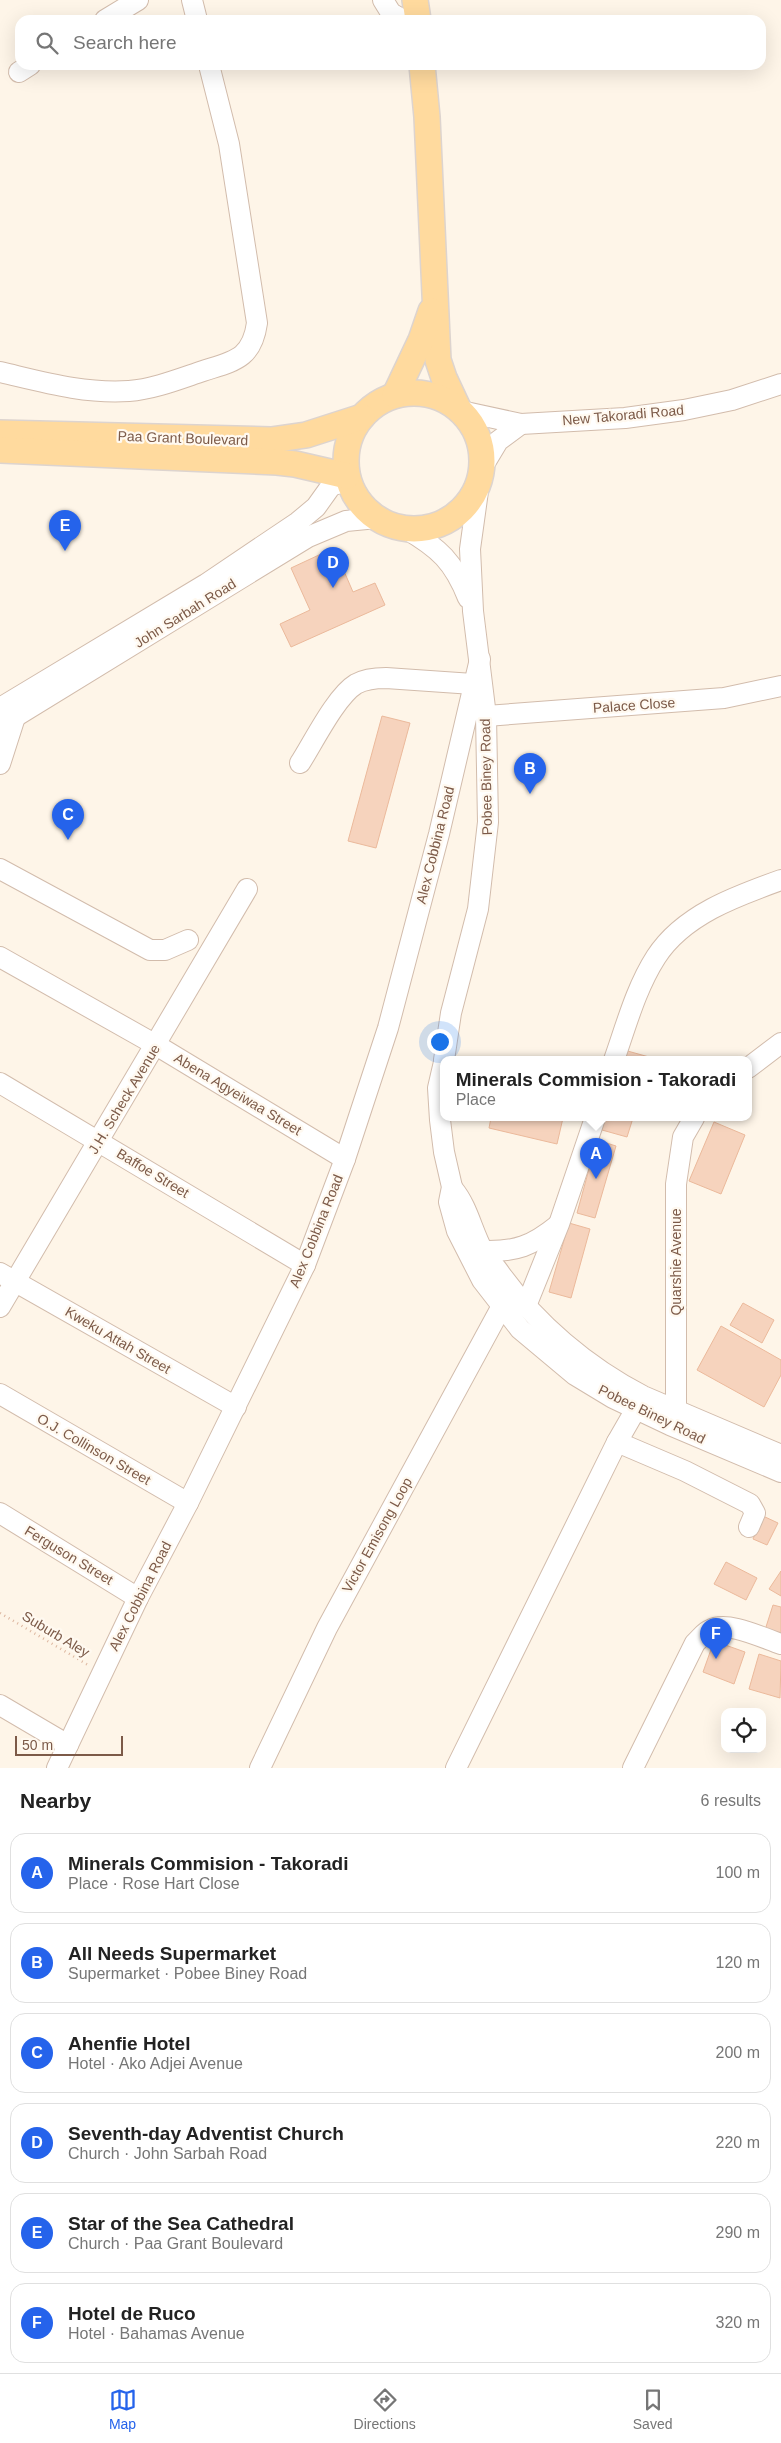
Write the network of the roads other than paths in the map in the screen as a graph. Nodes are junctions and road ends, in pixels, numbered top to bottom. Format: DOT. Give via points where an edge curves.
graph roads {
  1 [pos="138,0"];
  2 [pos="192,0"];
  3 [pos="383,0"];
  4 [pos="415,0"];
  5 [pos="113,15"];
  6 [pos="196,15"];
  7 [pos="394,15"];
  8 [pos="417,15"];
  9 [pos="210,70"];
  10 [pos="422,70"];
  11 [pos="435,296"];
  12 [pos="0,372"];
  13 [pos="781,384"];
  14 [pos="395,395"];
  15 [pos="460,409"];
  16 [pos="362,416"];
  17 [pos="522,424"];
  18 [pos="0,433"];
  19 [pos="0,450"];
  20 [pos="481,475"];
  21 [pos="348,478"];
  22 [pos="377,518"];
  23 [pos="406,529"];
  24 [pos="473,611"];
  25 [pos="480,659"];
  26 [pos="472,684"];
  27 [pos="781,686"];
  28 [pos="486,716"];
  29 [pos="5,717"];
  30 [pos="300,763"];
  31 [pos="0,764"];
  32 [pos="0,869"];
  33 [pos="781,880"];
  34 [pos="247,889"];
  35 [pos="188,940"];
  36 [pos="0,957"];
  37 [pos="781,1043"];
  38 [pos="156,1045"];
  39 [pos="445,1056"];
  40 [pos="615,1056"];
  41 [pos="752,1065"];
  42 [pos="440,1079"];
  43 [pos="0,1083"];
  44 [pos="440,1109"];
  45 [pos="441,1121"];
  46 [pos="594,1121"];
  47 [pos="692,1121"];
  48 [pos="99,1140"];
  49 [pos="345,1159"];
  50 [pos="452,1186"];
  51 [pos="559,1224"];
  52 [pos="483,1251"];
  53 [pos="305,1265"];
  54 [pos="8,1277"];
  55 [pos="502,1306"];
  56 [pos="526,1306"];
  57 [pos="0,1307"];
  58 [pos="0,1394"];
  59 [pos="236,1407"];
  60 [pos="636,1409"];
  61 [pos="676,1410"];
  62 [pos="617,1442"];
  63 [pos="781,1455"];
  64 [pos="781,1472"];
  65 [pos="188,1503"];
  66 [pos="0,1513"];
  67 [pos="749,1528"];
  68 [pos="138,1598"];
  69 [pos="781,1644"];
  70 [pos="0,1705"];
  71 [pos="68,1745"];
  72 [pos="57,1768"];
  73 [pos="260,1768"];
  74 [pos="456,1768"];
  75 [pos="633,1768"];
  1 -- 5 [label="street"];
  2 -- 6 [label="street"];
  3 -- 7 [label="street"];
  4 -- 8 [label="main road"];
  9 -- 12 [label="street" via="229,144 256,316 255,339 247,352 235,360 166,384 130,390 70,389"];
  10 -- 11 [label="main road"];
  11 -- 14 [label="main road" via="428,324"];
  11 -- 15 [label="main road" via="438,360"];
  13 -- 17 [label="street, New Takoradi Road" via="732,400 684,410 625,418"];
  14 -- 15 [label="main road" via="428,394"];
  14 -- 16 [label="main road" via="371,407"];
  15 -- 17 [label="street, New Takoradi Road"];
  15 -- 20 [label="main road" via="479,436 483,451"];
  16 -- 18 [label="main road, Paa Grant Boulevard" via="306,436 271,440"];
  16 -- 21 [label="main road" via="347,445"];
  17 -- 20 [label="street" via="498,441"];
  19 -- 21 [label="main road, Paa Grant Boulevard" via="286,463"];
  20 -- 23 [label="main road" via="473,498 451,519 429,527"];
  20 -- 24 [label="street" via="470,549"];
  21 -- 22 [label="main road" via="354,495"];
  21 -- 29 [label="street, John Sarbah Road" via="331,486 316,507 298,522 206,584 20,697"];
  22 -- 23 [label="main road"];
  22 -- 29 [label="street, John Sarbah Road" via="346,521 308,537"];
  23 -- 24 [label="street" via="429,542 454,566"];
  24 -- 25 [label="street, Pobee Biney Road"];
  25 -- 26 [label="street, Alex Cobbina Road"];
  25 -- 28 [label="street, Pobee Biney Road"];
  26 -- 30 [label="street" via="386,678 357,683 343,695"];
  26 -- 49 [label="street, Alex Cobbina Road" via="439,834 388,1028"];
  27 -- 28 [label="street, Palace Close" via="724,698"];
  28 -- 39 [label="street, Pobee Biney Road" via="488,822 485,861 478,909 451,1014"];
  29 -- 31 [label="street"];
  32 -- 35 [label="street" via="150,950 165,950"];
  33 -- 40 [label="street" via="701,915 675,935 656,957 634,1001"];
  34 -- 38 [label="street, J.H. Scheck Avenue"];
  36 -- 38 [label="street, Abena Agyeiwaa Street"];
  37 -- 41 [label="street"];
  38 -- 48 [label="street, J.H. Scheck Avenue"];
  38 -- 49 [label="street, Abena Agyeiwaa Street"];
  42 -- 44 [label="street, Pobee Biney Road"];
  43 -- 48 [label="street, Baffoe Street"];
  45 -- 50 [label="street, Pobee Biney Road"];
  46 -- 51 [label="street"];
  47 -- 61 [label="street, Quarshie Avenue" via="684,1137 676,1184"];
  48 -- 53 [label="street, Baffoe Street"];
  48 -- 54 [label="street, J.H. Scheck Avenue"];
  49 -- 53 [label="street, Alex Cobbina Road"];
  50 -- 52 [label="street, Pobee Biney Road" via="461,1198"];
  50 -- 55 [label="street, Pobee Biney Road" via="449,1202 457,1231 482,1280"];
  51 -- 52 [label="street" via="526,1246 506,1252"];
  51 -- 56 [label="street"];
  52 -- 56 [label="street, Pobee Biney Road" via="515,1296"];
  53 -- 59 [label="street, Alex Cobbina Road"];
  54 -- 57 [label="street, J.H. Scheck Avenue"];
  54 -- 59 [label="street, Kweku Attah Street"];
  55 -- 60 [label="street, Pobee Biney Road" via="520,1329 575,1375"];
  55 -- 73 [label="street, Victor Emisong Loop" via="327,1628"];
  56 -- 61 [label="street, Pobee Biney Road" via="548,1329 622,1385"];
  58 -- 65 [label="street, O.J. Collinson Street"];
  59 -- 65 [label="street, Alex Cobbina Road"];
  60 -- 62 [label="street"];
  60 -- 64 [label="street, Pobee Biney Road"];
  61 -- 63 [label="street, Pobee Biney Road"];
  62 -- 67 [label="street" via="750,1504 755,1513"];
  62 -- 74 [label="street"];
  65 -- 68 [label="street, Alex Cobbina Road"];
  66 -- 68 [label="street, Ferguson Street"];
  68 -- 71 [label="street, Alex Cobbina Road"];
  69 -- 75 [label="street" via="721,1626 709,1630 695,1643"];
  70 -- 71 [label="street"];
  71 -- 72 [label="street, Alex Cobbina Road"];
}
